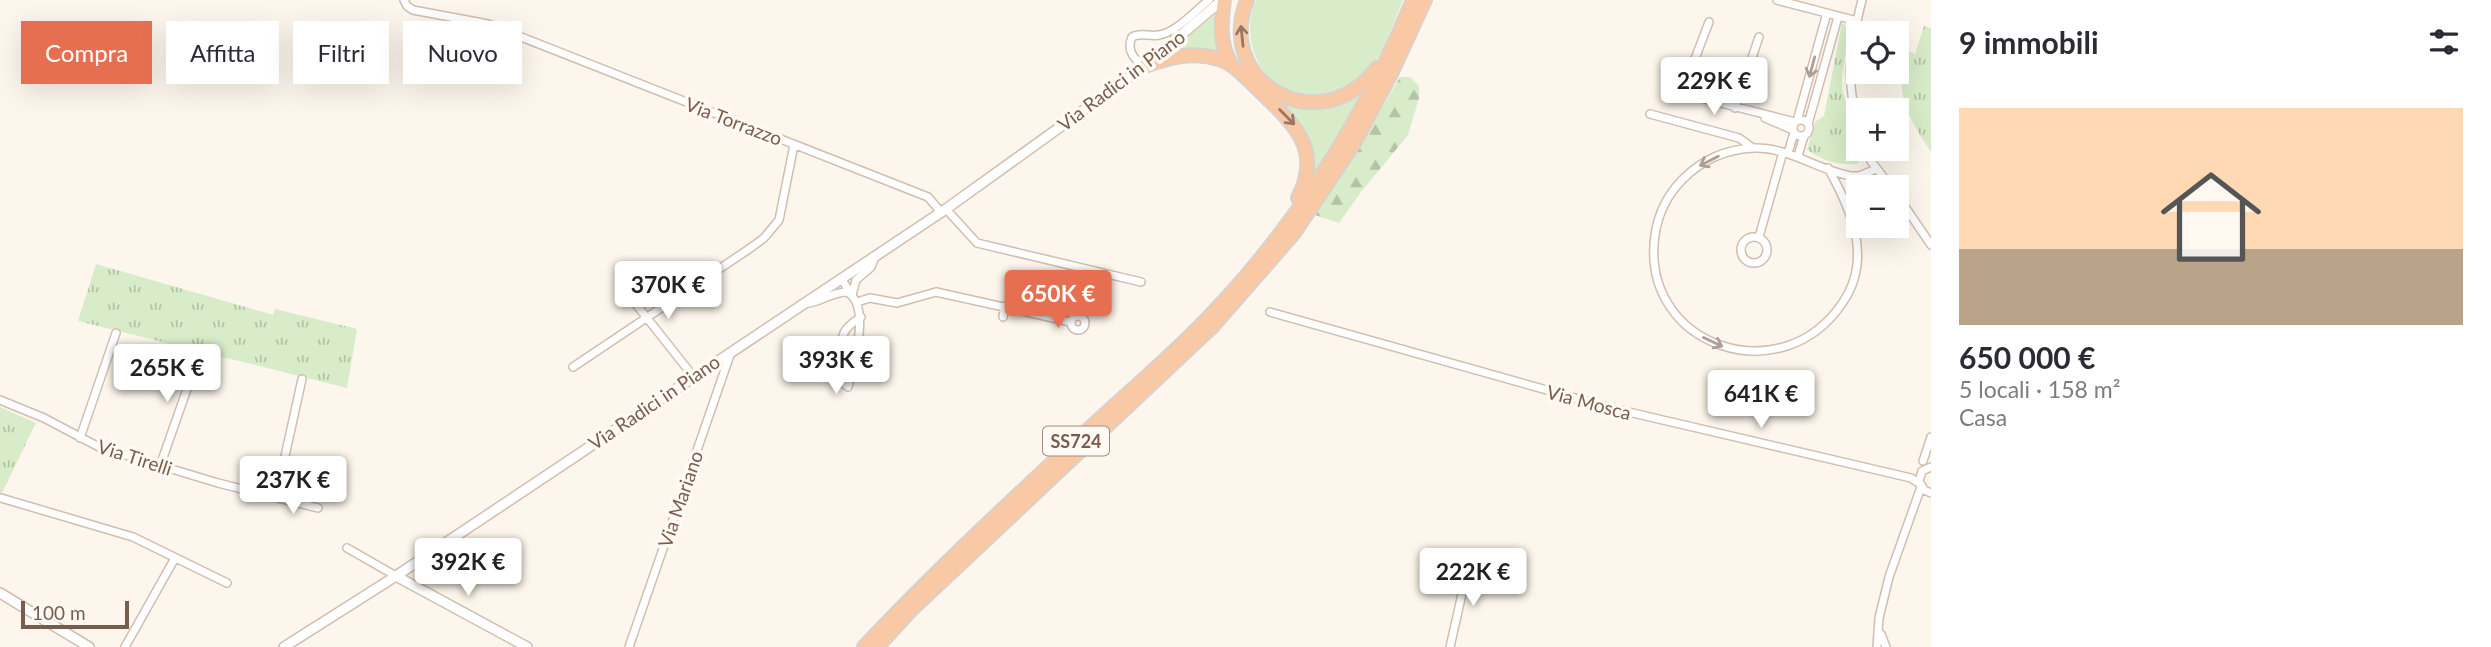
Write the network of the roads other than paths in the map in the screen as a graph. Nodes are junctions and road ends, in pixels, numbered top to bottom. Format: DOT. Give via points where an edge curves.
graph roads {
  1 [pos="404,0"];
  2 [pos="1209,0"];
  3 [pos="1223,0"];
  4 [pos="1247,0"];
  5 [pos="1413,0"];
  6 [pos="1425,0"];
  7 [pos="1777,0"];
  8 [pos="1862,0"];
  9 [pos="1827,13"];
  10 [pos="1838,17"];
  11 [pos="1857,21"];
  12 [pos="1709,22"];
  13 [pos="1759,37"];
  14 [pos="1395,42"];
  15 [pos="1231,64"];
  16 [pos="1145,66"];
  17 [pos="1735,108"];
  18 [pos="1650,114"];
  19 [pos="1808,124"];
  20 [pos="1795,126"];
  21 [pos="1804,136"];
  22 [pos="794,145"];
  23 [pos="1754,148"];
  24 [pos="1785,153"];
  25 [pos="1798,156"];
  26 [pos="1872,161"];
  27 [pos="1828,168"];
  28 [pos="1876,169"];
  29 [pos="1881,175"];
  30 [pos="944,211"];
  31 [pos="1909,213"];
  32 [pos="1288,231"];
  33 [pos="1759,237"];
  34 [pos="1931,245"];
  35 [pos="875,257"];
  36 [pos="842,280"];
  37 [pos="1141,282"];
  38 [pos="620,284"];
  39 [pos="855,299"];
  40 [pos="802,304"];
  41 [pos="1005,306"];
  42 [pos="1270,312"];
  43 [pos="647,317"];
  44 [pos="861,317"];
  45 [pos="1003,317"];
  46 [pos="1071,321"];
  47 [pos="116,333"];
  48 [pos="731,351"];
  49 [pos="200,352"];
  50 [pos="573,367"];
  51 [pos="694,376"];
  52 [pos="302,379"];
  53 [pos="0,400"];
  54 [pos="1931,437"];
  55 [pos="80,438"];
  56 [pos="1923,461"];
  57 [pos="160,466"];
  58 [pos="1931,467"];
  59 [pos="1920,474"];
  60 [pos="1911,478"];
  61 [pos="1925,489"];
  62 [pos="275,497"];
  63 [pos="1,498"];
  64 [pos="318,508"];
  65 [pos="347,548"];
  66 [pos="175,558"];
  67 [pos="1469,563"];
  68 [pos="396,576"];
  69 [pos="227,583"];
  70 [pos="0,593"];
  71 [pos="1878,624"];
  72 [pos="89,647"];
  73 [pos="125,647"];
  74 [pos="284,647"];
  75 [pos="527,647"];
  76 [pos="629,647"];
  77 [pos="864,647"];
  78 [pos="877,647"];
  79 [pos="1450,647"];
  80 [pos="1877,647"];
  81 [pos="1886,647"];
  1 -- 22 [label="street, Via Torrazzo" via="413,10 495,27"];
  2 -- 16 [label="street" via="1167,33 1132,37 1131,53"];
  3 -- 15 [label="highway" via="1220,32"];
  3 -- 16 [label="street, Via Radici in Piano"];
  14 -- 4 [label="highway, one-way" via="1368,78 1336,100 1317,103 1283,97 1262,81 1244,51 1240,27"];
  5 -- 14 [label="highway, SS724"];
  6 -- 32 [label="highway, SS724" via="1354,143"];
  7 -- 9 [label="street"];
  8 -- 11 [label="street"];
  9 -- 10 [label="street"];
  9 -- 20 [label="street, one-way"];
  10 -- 11 [label="street"];
  10 -- 19 [label="street"];
  12 -- 17 [label="street" via="1678,92"];
  13 -- 17 [label="street"];
  14 -- 32 [label="highway, SS724" via="1346,137"];
  15 -- 16 [label="highway" via="1195,54"];
  15 -- 32 [label="highway, one-way" via="1294,123 1303,139 1306,181 1288,215"];
  16 -- 30 [label="street, Via Radici in Piano"];
  17 -- 20 [label="street"];
  18 -- 23 [label="street" via="1739,138"];
  19 -- 20 [label="street" via="1802,120"];
  19 -- 21 [label="street"];
  20 -- 21 [label="street" via="1797,136"];
  20 -- 24 [label="street"];
  21 -- 25 [label="street"];
  22 -- 30 [label="street, Via Torrazzo" via="928,197"];
  22 -- 43 [label="street" via="782,214 774,228"];
  23 -- 24 [label="street"];
  23 -- 27 [label="street, one-way" via="1721,155 1692,170 1664,204 1656,225 1655,269 1672,310 1705,339 1725,348 1765,352 1804,341 1828,322 1846,299 1858,258 1857,236 1846,199"];
  24 -- 25 [label="street"];
  24 -- 33 [label="street"];
  25 -- 27 [label="street"];
  26 -- 28 [label="street"];
  27 -- 28 [label="street" via="1860,176"];
  28 -- 29 [label="street"];
  30 -- 35 [label="street, Via Radici in Piano"];
  30 -- 37 [label="street" via="977,243"];
  31 -- 34 [label="street"];
  32 -- 77 [label="highway, SS724" via="1204,322 996,515"];
  32 -- 78 [label="highway" via="1212,327"];
  35 -- 36 [label="street, Via Radici in Piano"];
  35 -- 39 [label="street" via="856,280"];
  36 -- 39 [label="street"];
  36 -- 40 [label="street, Via Radici in Piano"];
  38 -- 43 [label="street"];
  39 -- 40 [label="street" via="838,292"];
  39 -- 41 [label="street" via="897,303 936,292"];
  39 -- 44 [label="street"];
  40 -- 48 [label="street, Via Radici in Piano"];
  41 -- 45 [label="street"];
  41 -- 46 [label="street"];
  42 -- 60 [label="street, Via Mosca" via="1607,407"];
  43 -- 50 [label="street"];
  43 -- 51 [label="street"];
  44 -- 44 [label="street" via="844,332 837,370 848,387"];
  47 -- 55 [label="street"];
  48 -- 51 [label="street, Via Radici in Piano"];
  48 -- 76 [label="street, Via Mariano"];
  49 -- 57 [label="street"];
  51 -- 68 [label="street, Via Radici in Piano"];
  52 -- 62 [label="street"];
  53 -- 55 [label="street, Via Tirelli"];
  54 -- 56 [label="street"];
  55 -- 57 [label="street, Via Tirelli"];
  57 -- 62 [label="street, Via Tirelli"];
  58 -- 59 [label="street"];
  59 -- 60 [label="street"];
  59 -- 61 [label="street"];
  60 -- 61 [label="street"];
  61 -- 71 [label="street" via="1894,558"];
  62 -- 64 [label="street, Via Tirelli"];
  63 -- 66 [label="street" via="133,537"];
  65 -- 68 [label="street"];
  66 -- 69 [label="street"];
  66 -- 73 [label="street"];
  67 -- 79 [label="street"];
  68 -- 74 [label="street, Via Radici in Piano"];
  68 -- 75 [label="street"];
  70 -- 72 [label="street"];
  71 -- 80 [label="street"];
  71 -- 81 [label="street"];
}
